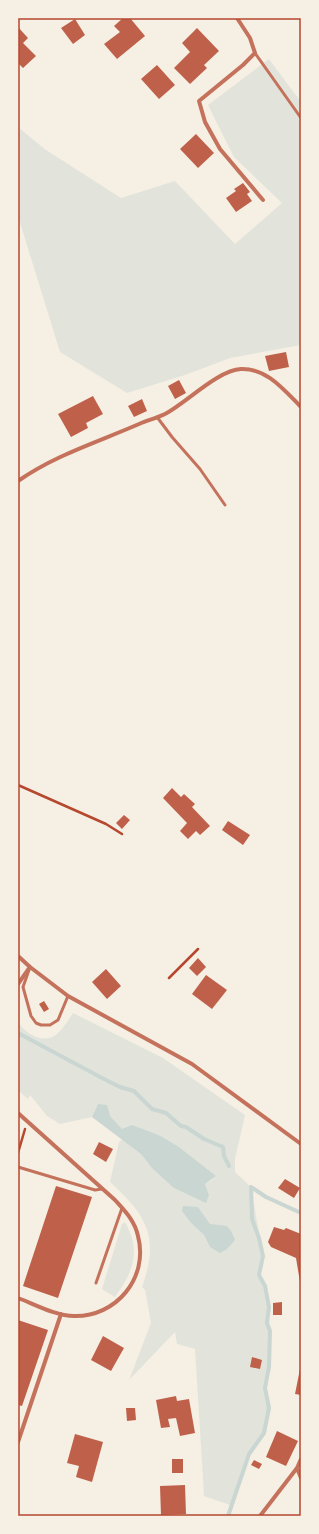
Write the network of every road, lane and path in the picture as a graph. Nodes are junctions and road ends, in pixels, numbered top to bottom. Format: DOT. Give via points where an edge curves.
graph roads {
  1 [pos="237,18"];
  2 [pos="255,53"];
  3 [pos="301,118"];
  4 [pos="262,200"];
  5 [pos="301,407"];
  6 [pos="157,417"];
  7 [pos="18,481"];
  8 [pos="225,505"];
  9 [pos="18,785"];
  10 [pos="122,834"];
  11 [pos="198,949"];
  12 [pos="18,956"];
  13 [pos="30,968"];
  14 [pos="169,978"];
  15 [pos="18,984"];
  16 [pos="68,996"];
  17 [pos="18,1113"];
  18 [pos="22,1139"];
  19 [pos="301,1144"];
  20 [pos="18,1153"];
  21 [pos="18,1168"];
  22 [pos="102,1189"];
  23 [pos="122,1208"];
  24 [pos="96,1283"];
  25 [pos="18,1298"];
  26 [pos="61,1314"];
  27 [pos="18,1442"];
  28 [pos="301,1459"];
  29 [pos="297,1468"];
  30 [pos="301,1478"];
  31 [pos="260,1516"];
  1 -- 2 [label="street" via="250,38"];
  2 -- 3 [label="lane"];
  2 -- 4 [label="street" via="199,100 205,122 220,149"];
  5 -- 6 [label="street" via="280,385 266,375 239,369 210,383"];
  6 -- 7 [label="street" via="66,454"];
  6 -- 8 [label="lane" via="200,469"];
  9 -- 10 [label="path" via="106,824"];
  11 -- 14 [label="path"];
  12 -- 13 [label="street"];
  13 -- 15 [label="street"];
  13 -- 16 [label="street"];
  13 -- 16 [label="lane" via="23,987 31,1016 36,1023 50,1025 58,1020"];
  16 -- 19 [label="street" via="192,1064"];
  17 -- 22 [label="street"];
  18 -- 20 [label="path"];
  21 -- 22 [label="lane" via="95,1190"];
  22 -- 23 [label="street"];
  23 -- 24 [label="lane"];
  23 -- 26 [label="street" via="134,1223 140,1246 139,1266 131,1284 119,1300 102,1311 74,1316"];
  25 -- 26 [label="street"];
  26 -- 27 [label="street"];
  28 -- 29 [label="street"];
  29 -- 30 [label="street"];
  29 -- 31 [label="street"];
}
